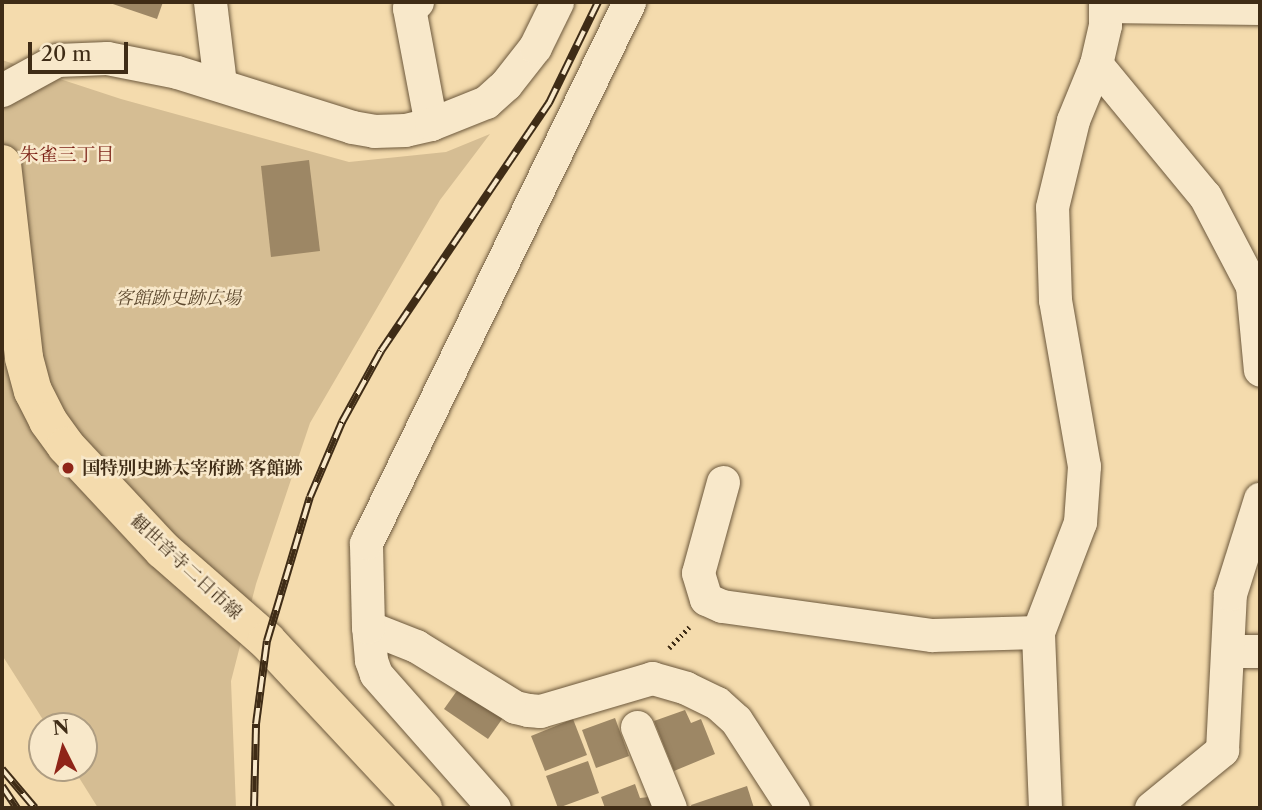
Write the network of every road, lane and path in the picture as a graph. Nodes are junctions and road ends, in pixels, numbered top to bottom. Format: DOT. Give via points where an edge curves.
graph roads {
  1 [pos="210,2"];
  2 [pos="417,2"];
  3 [pos="556,2"];
  4 [pos="629,2"];
  5 [pos="1105,4"];
  6 [pos="1260,8"];
  7 [pos="1096,64"];
  8 [pos="220,84"];
  9 [pos="2,90"];
  10 [pos="431,124"];
  11 [pos="2,164"];
  12 [pos="1256,286"];
  13 [pos="1260,370"];
  14 [pos="723,482"];
  15 [pos="1260,499"];
  16 [pos="702,588"];
  17 [pos="368,627"];
  18 [pos="1038,632"];
  19 [pos="1244,651"];
  20 [pos="652,678"];
  21 [pos="637,727"];
  22 [pos="424,808"];
  23 [pos="494,808"];
  24 [pos="670,808"];
  25 [pos="793,808"];
  26 [pos="1045,808"];
  27 [pos="1151,808"];
  1 -- 8 [label="street"];
  2 -- 10 [label="street" via="409,8"];
  3 -- 10 [label="street" via="535,47 506,84 485,102"];
  4 -- 17 [label="street" via="366,543"];
  5 -- 6 [label="street"];
  5 -- 7 [label="street"];
  7 -- 12 [label="street" via="1205,196"];
  7 -- 18 [label="street" via="1073,120 1052,207 1055,300 1083,466 1080,522"];
  8 -- 9 [label="street" via="107,58 81,57 57,60"];
  8 -- 10 [label="street" via="352,127 390,131"];
  11 -- 22 [label="main road, 観世音寺二日市線" via="24,358 48,421 163,550 267,641"];
  12 -- 13 [label="street"];
  14 -- 16 [label="street" via="698,573"];
  15 -- 19 [label="street" via="1230,594"];
  16 -- 18 [label="street" via="705,599 722,606 932,635"];
  16 -- 20 [label="path" via="688,602 695,621 654,663"];
  17 -- 20 [label="street" via="416,646 514,707 528,710 540,711"];
  17 -- 23 [label="street" via="376,674"];
  18 -- 26 [label="street"];
  19 -- 27 [label="street" via="1222,750"];
  20 -- 25 [label="street" via="717,703 736,720"];
  21 -- 24 [label="street"];
}
